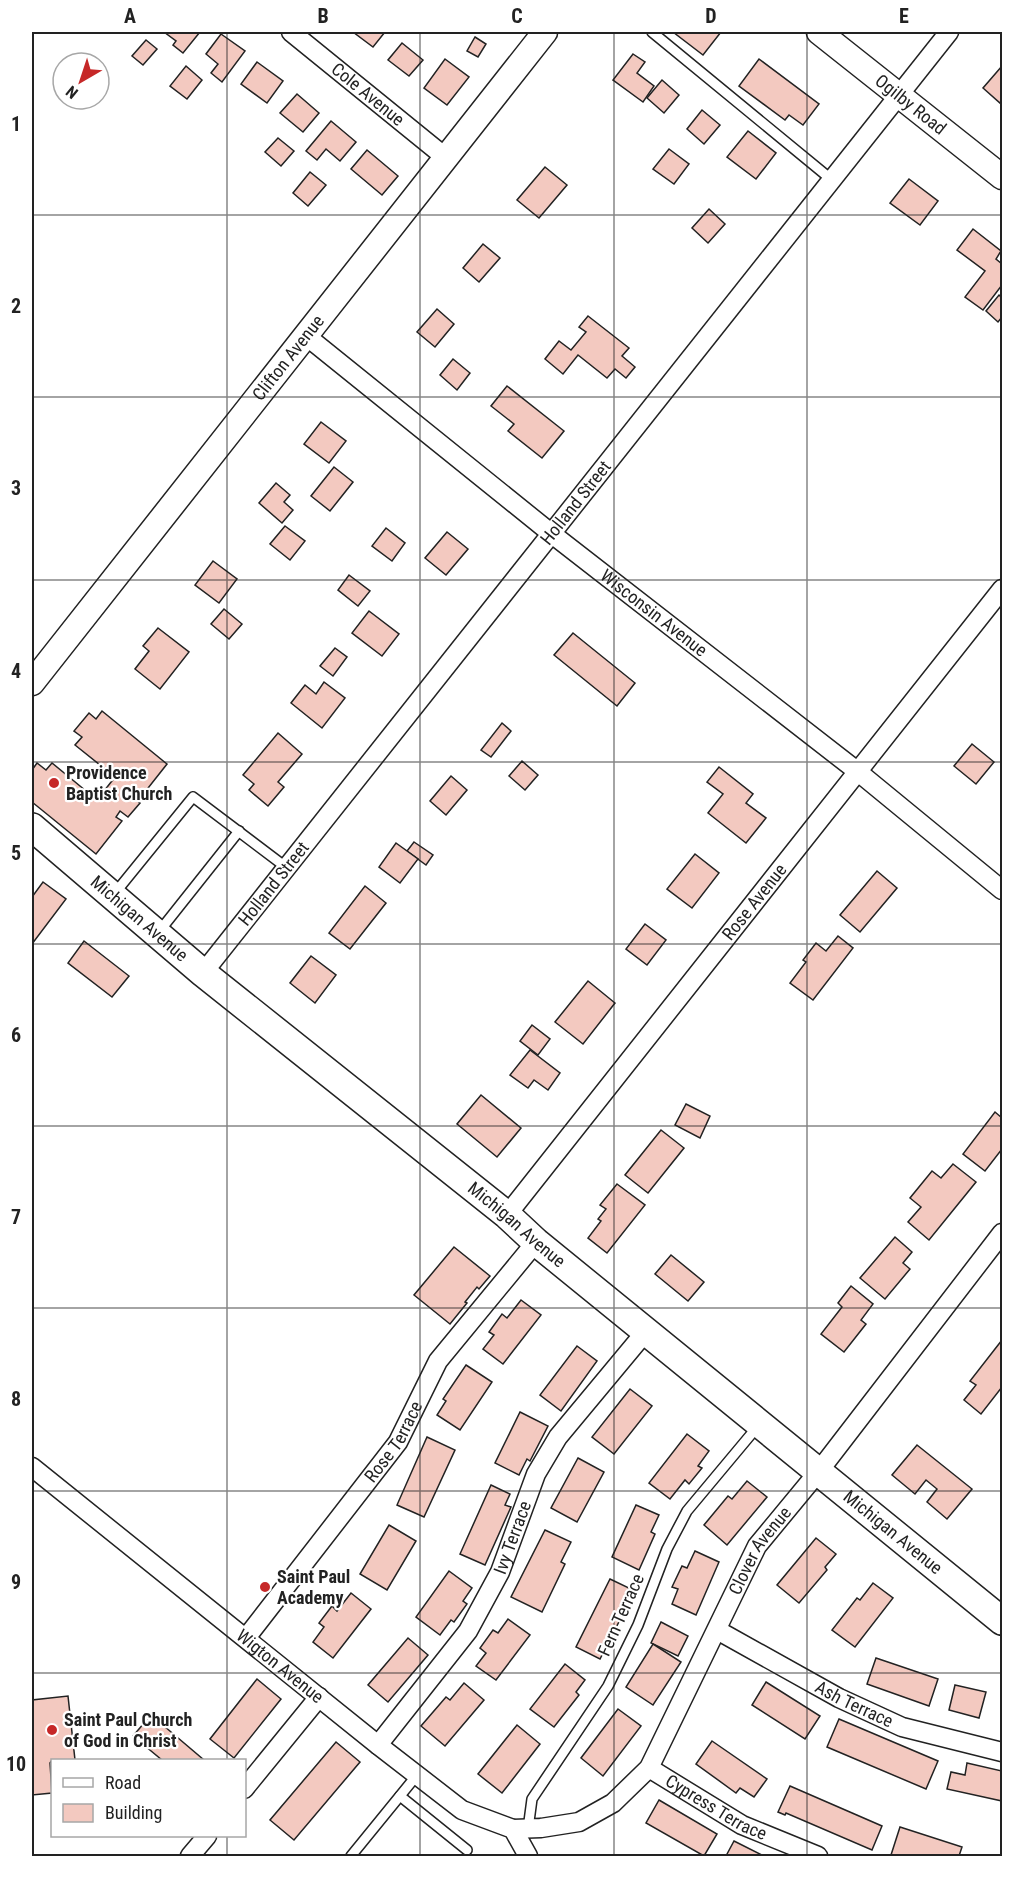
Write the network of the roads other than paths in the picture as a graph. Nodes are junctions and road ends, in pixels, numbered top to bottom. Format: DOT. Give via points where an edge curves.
graph roads {
  1 [pos="291,32"];
  2 [pos="544,32"];
  3 [pos="652,32"];
  4 [pos="819,32"];
  5 [pos="949,32"];
  6 [pos="899,96"];
  7 [pos="445,157"];
  8 [pos="1002,177"];
  9 [pos="832,180"];
  10 [pos="305,335"];
  11 [pos="552,534"];
  12 [pos="1002,589"];
  13 [pos="32,683"];
  14 [pos="857,771"];
  15 [pos="32,827"];
  16 [pos="238,831"];
  17 [pos="286,868"];
  18 [pos="1002,890"];
  19 [pos="113,896"];
  20 [pos="157,934"];
  21 [pos="203,973"];
  22 [pos="507,1215"];
  23 [pos="1002,1233"];
  24 [pos="536,1242"];
  25 [pos="647,1330"];
  26 [pos="760,1423"];
  27 [pos="32,1467"];
  28 [pos="819,1471"];
  29 [pos="1002,1621"];
  30 [pos="717,1630"];
  31 [pos="246,1638"];
  32 [pos="319,1697"];
  33 [pos="378,1745"];
  34 [pos="1002,1752"];
  35 [pos="649,1768"];
  36 [pos="417,1775"];
  37 [pos="246,1787"];
  38 [pos="400,1796"];
  39 [pos="520,1829"];
  40 [pos="206,1837"];
  41 [pos="467,1850"];
  42 [pos="190,1857"];
  43 [pos="351,1857"];
  44 [pos="528,1857"];
  45 [pos="818,1857"];
  1 -- 7 [label="street, Cole Avenue"];
  2 -- 7 [label="street, Clifton Avenue"];
  3 -- 9 [label="lane"];
  4 -- 6 [label="street, Ogilby Road"];
  5 -- 6 [label="street, Holland Street"];
  6 -- 8 [label="street, Ogilby Road"];
  6 -- 9 [label="street, Holland Street"];
  7 -- 10 [label="street, Clifton Avenue"];
  9 -- 11 [label="street, Holland Street"];
  10 -- 11 [label="street, Wisconsin Avenue"];
  10 -- 13 [label="street, Clifton Avenue"];
  11 -- 14 [label="street, Wisconsin Avenue"];
  11 -- 17 [label="street, Holland Street"];
  12 -- 14 [label="street, Rose Avenue"];
  14 -- 18 [label="street, Wisconsin Avenue"];
  14 -- 22 [label="street, Rose Avenue"];
  15 -- 19 [label="main road, Michigan Avenue"];
  16 -- 17 [label="lane"];
  16 -- 19 [label="lane" via="194,797"];
  16 -- 20 [label="lane"];
  17 -- 21 [label="street, Holland Street"];
  19 -- 20 [label="main road, Michigan Avenue"];
  20 -- 21 [label="main road, Michigan Avenue"];
  21 -- 22 [label="main road, Michigan Avenue"];
  22 -- 24 [label="main road, Michigan Avenue"];
  23 -- 28 [label="street, Clover Avenue"];
  24 -- 25 [label="main road, Michigan Avenue"];
  24 -- 31 [label="street, Rose Terrace" via="438,1361 398,1442"];
  25 -- 26 [label="main road, Michigan Avenue"];
  25 -- 33 [label="street, Ivy Terrace" via="558,1437 536,1474 500,1572 468,1631"];
  26 -- 28 [label="main road, Michigan Avenue"];
  26 -- 39 [label="lane, Fern Terrace" via="687,1511 667,1548 638,1624 608,1686 532,1799"];
  27 -- 31 [label="street, Wigton Avenue"];
  28 -- 29 [label="main road, Michigan Avenue"];
  28 -- 30 [label="street, Clover Avenue" via="757,1546"];
  30 -- 34 [label="street, Ash Terrace" via="839,1698 902,1727"];
  30 -- 35 [label="street, Clover Avenue"];
  31 -- 32 [label="street, Wigton Avenue"];
  32 -- 33 [label="street, Wigton Avenue"];
  32 -- 37 [label="street"];
  33 -- 36 [label="street, Wigton Avenue"];
  35 -- 39 [label="street, Clover Avenue" via="613,1803 579,1822"];
  35 -- 45 [label="street, Cypress Terrace" via="742,1825"];
  36 -- 38 [label="lane"];
  36 -- 39 [label="street, Wigton Avenue" via="462,1810"];
  38 -- 41 [label="lane"];
  38 -- 43 [label="lane"];
  39 -- 44 [label="street"];
  40 -- 42 [label="street"];
}
